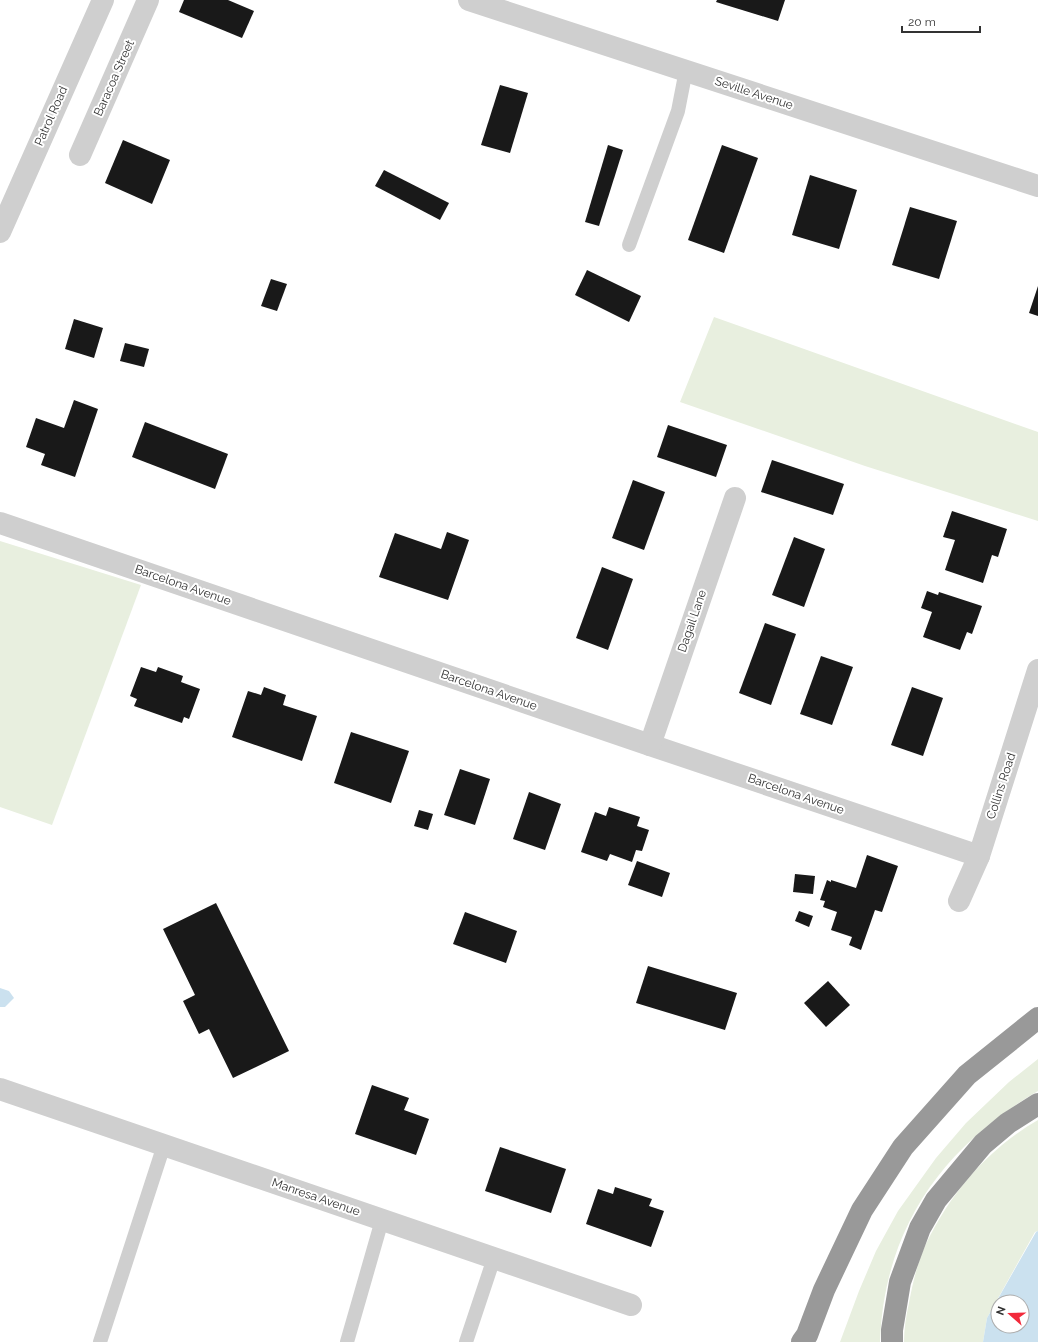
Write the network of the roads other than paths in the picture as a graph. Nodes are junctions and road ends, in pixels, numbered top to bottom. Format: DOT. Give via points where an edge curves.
graph roads {
  1 [pos="103,0"];
  2 [pos="148,0"];
  3 [pos="469,0"];
  4 [pos="686,70"];
  5 [pos="80,155"];
  6 [pos="1038,186"];
  7 [pos="0,232"];
  8 [pos="629,245"];
  9 [pos="735,498"];
  10 [pos="0,523"];
  11 [pos="1038,670"];
  12 [pos="650,745"];
  13 [pos="979,856"];
  14 [pos="959,901"];
  15 [pos="1038,1018"];
  16 [pos="0,1089"];
  17 [pos="1038,1104"];
  18 [pos="164,1145"];
  19 [pos="382,1220"];
  20 [pos="494,1258"];
  21 [pos="631,1306"];
  22 [pos="805,1340"];
  23 [pos="100,1342"];
  24 [pos="347,1342"];
  25 [pos="466,1342"];
  26 [pos="892,1342"];
  1 -- 7 [label="street, Patrol Road"];
  2 -- 5 [label="street, Baracoa Street"];
  3 -- 4 [label="street, Seville Avenue"];
  4 -- 6 [label="street, Seville Avenue"];
  4 -- 8 [label="lane" via="678,111"];
  9 -- 12 [label="street, Dagail Lane"];
  10 -- 12 [label="street, Barcelona Avenue"];
  11 -- 13 [label="street, Collins Road"];
  12 -- 13 [label="street, Barcelona Avenue"];
  13 -- 14 [label="street, Collins Road"];
  15 -- 22 [label="highway" via="968,1075 903,1147 862,1210 824,1290"];
  16 -- 18 [label="street, Manresa Avenue"];
  17 -- 26 [label="highway" via="1008,1123 983,1144 936,1200 920,1228 900,1282"];
  18 -- 19 [label="street, Manresa Avenue"];
  18 -- 23 [label="lane"];
  19 -- 20 [label="street, Manresa Avenue"];
  19 -- 24 [label="lane"];
  20 -- 21 [label="street, Manresa Avenue"];
  20 -- 25 [label="lane"];
}
